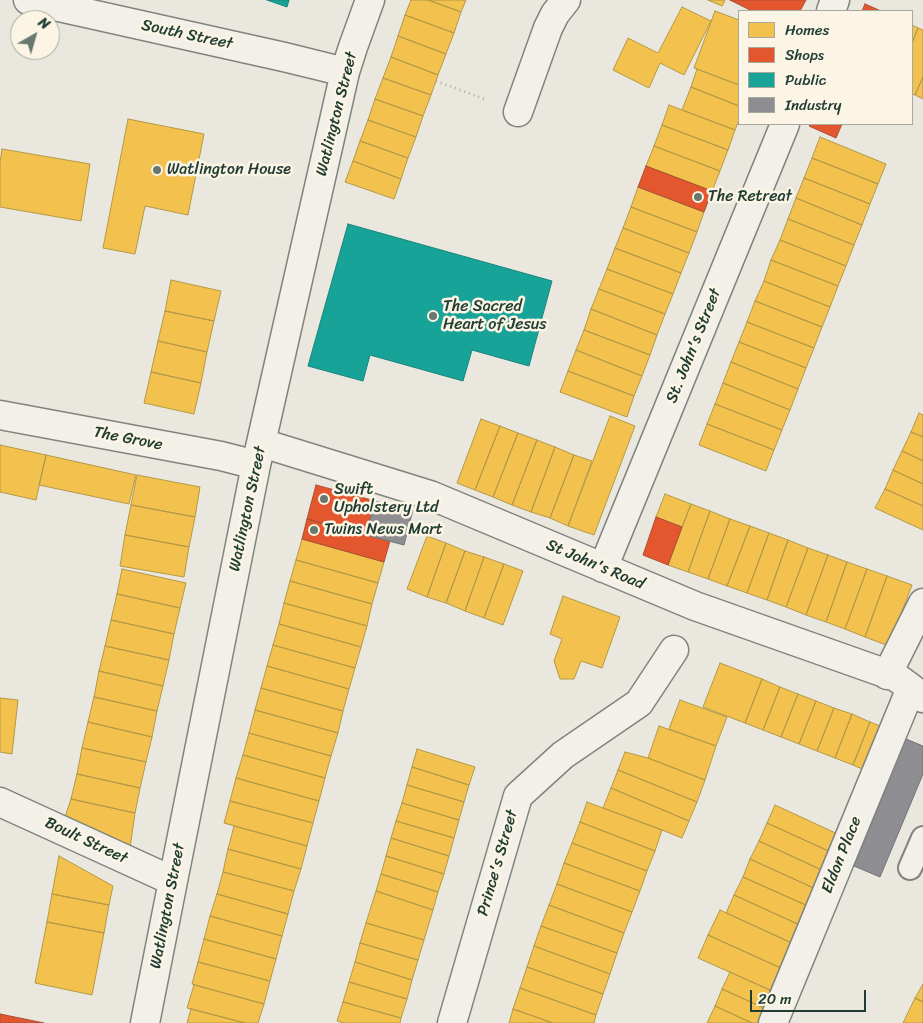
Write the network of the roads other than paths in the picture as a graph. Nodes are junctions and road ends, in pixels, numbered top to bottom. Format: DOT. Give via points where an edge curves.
graph roads {
  1 [pos="28,0"];
  2 [pos="370,0"];
  3 [pos="566,0"];
  4 [pos="346,72"];
  5 [pos="518,112"];
  6 [pos="785,125"];
  7 [pos="0,415"];
  8 [pos="259,454"];
  9 [pos="603,568"];
  10 [pos="923,603"];
  11 [pos="674,650"];
  12 [pos="887,675"];
  13 [pos="917,693"];
  14 [pos="0,802"];
  15 [pos="923,838"];
  16 [pos="910,868"];
  17 [pos="173,881"];
  18 [pos="145,1023"];
  19 [pos="452,1023"];
  20 [pos="773,1023"];
  1 -- 4 [label="street, South Street"];
  2 -- 4 [label="street, Watlington Street"];
  3 -- 5 [label="street" via="548,28"];
  4 -- 8 [label="street, Watlington Street"];
  6 -- 9 [label="street, St. John's Street"];
  7 -- 8 [label="street, The Grove" via="221,456"];
  8 -- 9 [label="street, St John's Road" via="430,495"];
  8 -- 17 [label="street, Watlington Street"];
  9 -- 12 [label="street, St John's Road" via="695,606"];
  10 -- 12 [label="street"];
  11 -- 19 [label="street, Prince's Street" via="639,702 563,754 518,796"];
  12 -- 13 [label="street, St John's Road" via="896,677"];
  13 -- 20 [label="street, Eldon Place"];
  14 -- 17 [label="street, Boult Street"];
  15 -- 16 [label="lane"];
  17 -- 18 [label="street, Watlington Street"];
}
